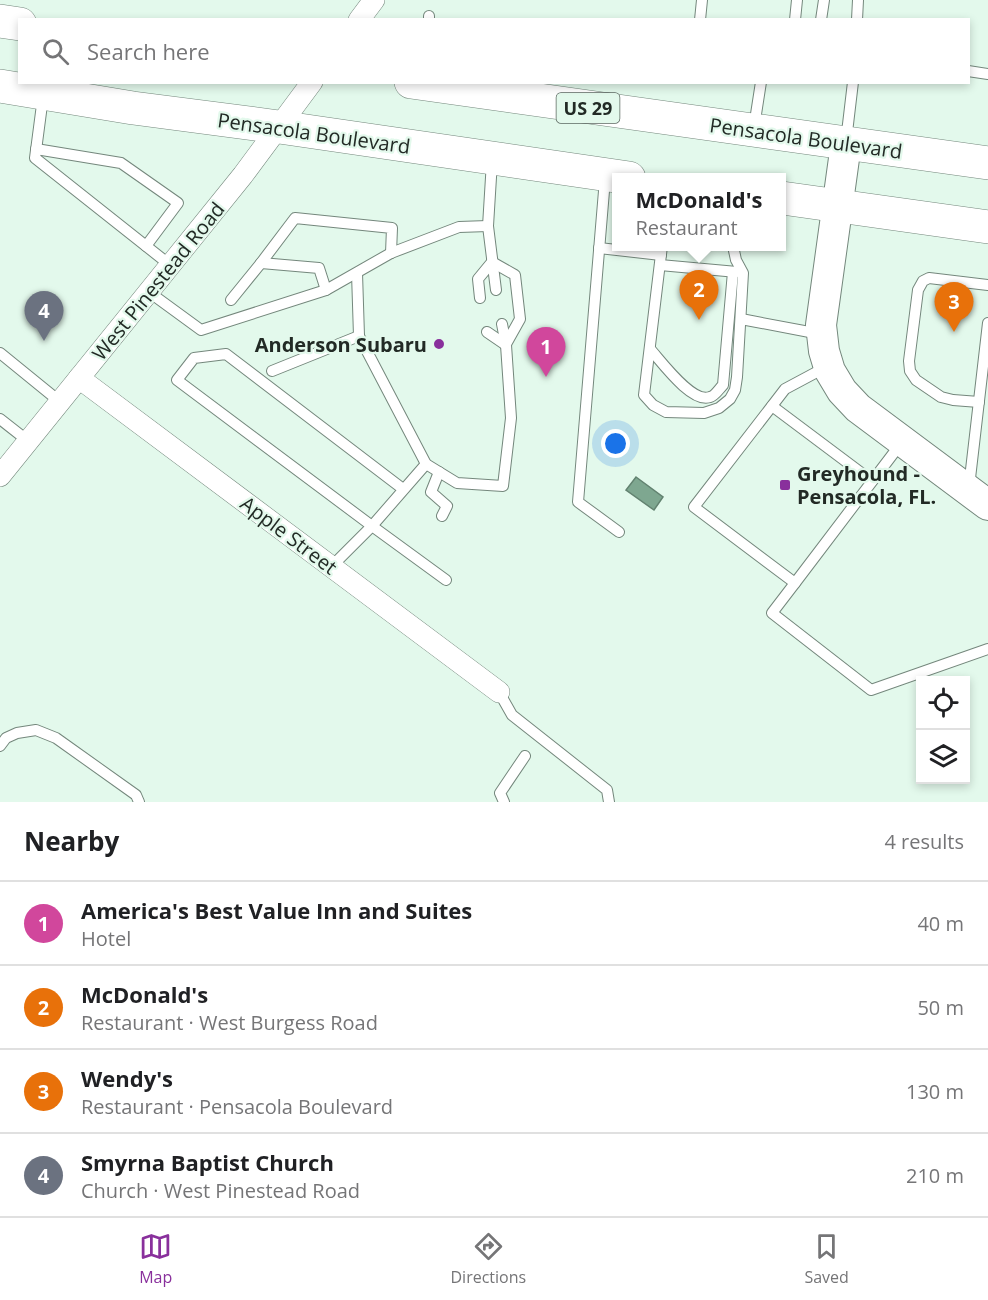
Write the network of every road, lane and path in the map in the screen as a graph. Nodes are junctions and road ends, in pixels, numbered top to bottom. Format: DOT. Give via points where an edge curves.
graph roads {
  1 [pos="374,0"];
  2 [pos="702,0"];
  3 [pos="797,0"];
  4 [pos="824,0"];
  5 [pos="858,0"];
  6 [pos="360,18"];
  7 [pos="700,18"];
  8 [pos="795,18"];
  9 [pos="821,18"];
  10 [pos="857,18"];
  11 [pos="0,21"];
  12 [pos="18,24"];
  13 [pos="970,71"];
  14 [pos="988,74"];
  15 [pos="311,84"];
  16 [pos="426,84"];
  17 [pos="760,84"];
  18 [pos="853,84"];
  19 [pos="0,86"];
  20 [pos="44,93"];
  21 [pos="279,127"];
  22 [pos="753,131"];
  23 [pos="846,144"];
  24 [pos="36,149"];
  25 [pos="492,158"];
  26 [pos="988,163"];
  27 [pos="612,175"];
  28 [pos="612,196"];
  29 [pos="786,199"];
  30 [pos="838,206"];
  31 [pos="488,226"];
  32 [pos="988,227"];
  33 [pos="146,246"];
  34 [pos="599,248"];
  35 [pos="612,250"];
  36 [pos="622,251"];
  37 [pos="734,251"];
  38 [pos="391,253"];
  39 [pos="661,256"];
  40 [pos="492,262"];
  41 [pos="261,263"];
  42 [pos="170,266"];
  43 [pos="738,272"];
  44 [pos="357,273"];
  45 [pos="988,285"];
  46 [pos="326,290"];
  47 [pos="496,290"];
  48 [pos="149,292"];
  49 [pos="480,298"];
  50 [pos="231,300"];
  51 [pos="741,319"];
  52 [pos="988,323"];
  53 [pos="502,324"];
  54 [pos="487,332"];
  55 [pos="822,334"];
  56 [pos="359,336"];
  57 [pos="506,345"];
  58 [pos="650,349"];
  59 [pos="0,353"];
  60 [pos="829,366"];
  61 [pos="272,371"];
  62 [pos="79,378"];
  63 [pos="59,401"];
  64 [pos="979,402"];
  65 [pos="772,406"];
  66 [pos="0,419"];
  67 [pos="28,441"];
  68 [pos="902,441"];
  69 [pos="426,464"];
  70 [pos="439,472"];
  71 [pos="1,474"];
  72 [pos="872,481"];
  73 [pos="404,489"];
  74 [pos="978,497"];
  75 [pos="442,516"];
  76 [pos="372,526"];
  77 [pos="619,532"];
  78 [pos="331,567"];
  79 [pos="446,580"];
  80 [pos="795,583"];
  81 [pos="988,649"];
  82 [pos="499,692"];
  83 [pos="0,746"];
  84 [pos="525,756"];
  85 [pos="139,802"];
  86 [pos="504,802"];
  87 [pos="609,802"];
  1 -- 6 [label="street"];
  2 -- 7 [label="lane"];
  3 -- 8 [label="lane"];
  4 -- 9 [label="lane"];
  5 -- 10 [label="lane"];
  11 -- 12 [label="main road"];
  13 -- 14 [label="lane"];
  15 -- 21 [label="street, West Pinestead Road"];
  16 -- 22 [label="main road, Pensacola Boulevard / US 29"];
  17 -- 22 [label="lane"];
  18 -- 23 [label="lane"];
  19 -- 20 [label="main road, Pensacola Boulevard"];
  20 -- 21 [label="main road, Pensacola Boulevard"];
  20 -- 24 [label="lane"];
  21 -- 25 [label="main road, Pensacola Boulevard"];
  21 -- 42 [label="street, West Pinestead Road"];
  22 -- 23 [label="main road, Pensacola Boulevard / US 29"];
  23 -- 26 [label="main road, Pensacola Boulevard / US 29"];
  23 -- 30 [label="main road"];
  24 -- 33 [label="lane" via="35,158"];
  24 -- 33 [label="lane" via="121,163 178,203"];
  25 -- 27 [label="main road, Pensacola Boulevard"];
  25 -- 31 [label="lane"];
  28 -- 34 [label="lane"];
  29 -- 30 [label="main road"];
  30 -- 32 [label="main road"];
  30 -- 55 [label="main road"];
  31 -- 38 [label="lane" via="459,227"];
  31 -- 40 [label="lane"];
  33 -- 42 [label="lane"];
  34 -- 35 [label="lane"];
  34 -- 77 [label="lane" via="578,502"];
  36 -- 39 [label="lane"];
  37 -- 43 [label="lane"];
  38 -- 41 [label="lane" via="392,228 295,218"];
  38 -- 44 [label="lane"];
  39 -- 43 [label="lane"];
  39 -- 58 [label="lane"];
  40 -- 47 [label="lane"];
  40 -- 49 [label="lane" via="478,279"];
  40 -- 57 [label="lane" via="515,275 520,319"];
  41 -- 46 [label="lane" via="320,268"];
  41 -- 50 [label="lane"];
  42 -- 48 [label="street, West Pinestead Road"];
  43 -- 51 [label="lane"];
  43 -- 58 [label="lane" via="723,385 711,397 702,398 688,391"];
  44 -- 46 [label="lane"];
  44 -- 56 [label="lane"];
  45 -- 64 [label="lane" via="929,278 923,281 918,290 909,361 916,380 941,398"];
  46 -- 48 [label="lane" via="201,330"];
  48 -- 62 [label="street, West Pinestead Road"];
  51 -- 55 [label="lane"];
  51 -- 58 [label="lane" via="735,390 730,399 711,411 666,412 653,405 644,395"];
  52 -- 64 [label="lane"];
  53 -- 57 [label="lane"];
  54 -- 57 [label="lane"];
  55 -- 60 [label="main road"];
  56 -- 61 [label="lane"];
  56 -- 69 [label="lane"];
  57 -- 70 [label="lane" via="511,418 503,486 457,483"];
  59 -- 63 [label="lane"];
  60 -- 65 [label="lane" via="785,389"];
  60 -- 68 [label="main road" via="842,391 858,408"];
  62 -- 63 [label="street, West Pinestead Road"];
  62 -- 78 [label="street, Apple Street"];
  63 -- 67 [label="street, West Pinestead Road"];
  64 -- 74 [label="lane"];
  65 -- 72 [label="lane"];
  65 -- 80 [label="lane" via="694,507"];
  66 -- 67 [label="lane"];
  67 -- 71 [label="street, West Pinestead Road"];
  68 -- 72 [label="lane"];
  68 -- 74 [label="main road"];
  69 -- 70 [label="lane"];
  69 -- 73 [label="lane"];
  70 -- 75 [label="lane" via="431,492 447,506"];
  72 -- 80 [label="lane"];
  73 -- 76 [label="lane"];
  73 -- 76 [label="lane" via="226,354 194,358 177,380"];
  76 -- 78 [label="lane"];
  76 -- 79 [label="lane" via="418,553"];
  78 -- 82 [label="street, Apple Street"];
  80 -- 81 [label="lane" via="772,613 871,690"];
  82 -- 87 [label="lane" via="512,716 606,790"];
  83 -- 85 [label="lane" via="6,738 36,730 56,738 136,795"];
  84 -- 86 [label="lane" via="500,793"];
}
